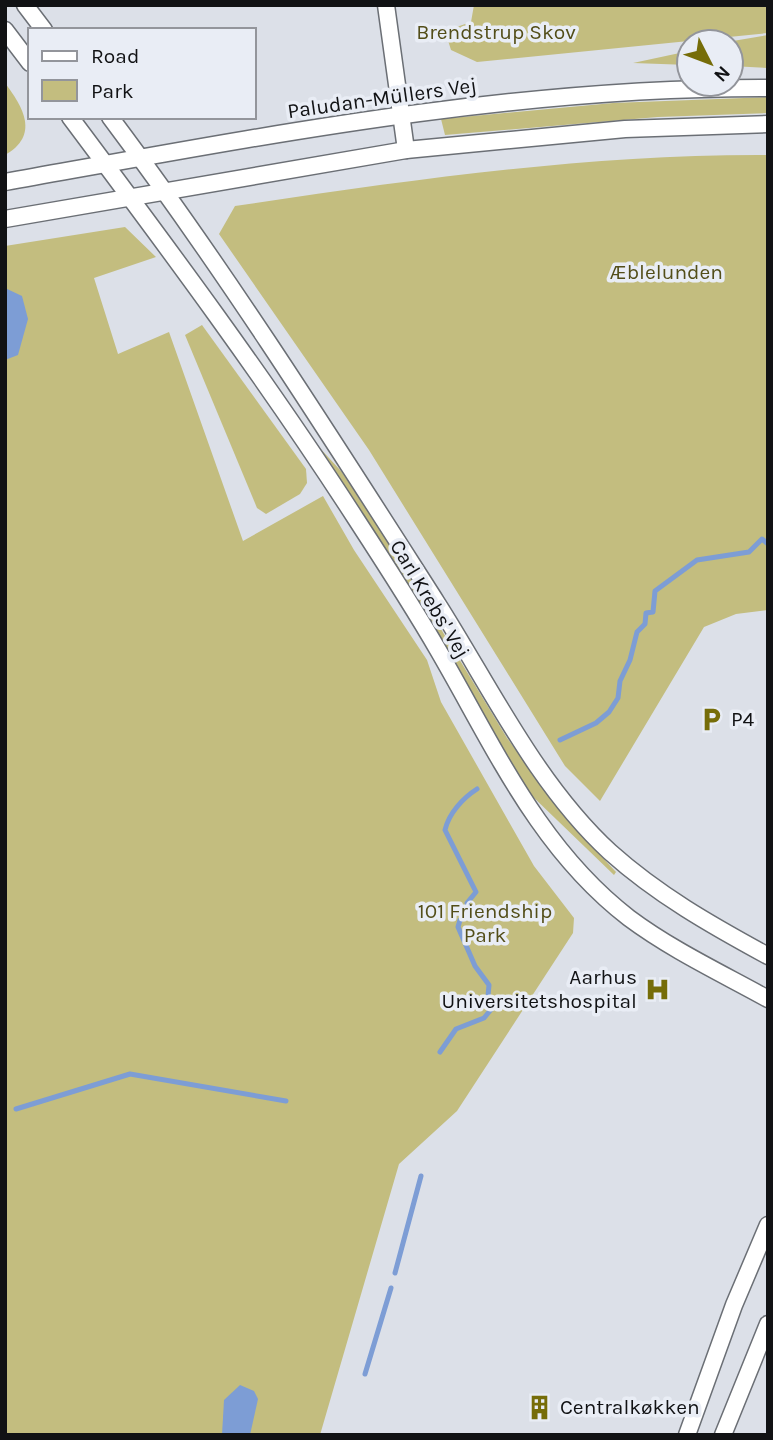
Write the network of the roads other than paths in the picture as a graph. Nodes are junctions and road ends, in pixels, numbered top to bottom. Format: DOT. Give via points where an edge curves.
graph roads {
  1 [pos="26,5"];
  2 [pos="386,5"];
  3 [pos="43,28"];
  4 [pos="5,30"];
  5 [pos="28,60"];
  6 [pos="768,88"];
  7 [pos="401,115"];
  8 [pos="71,119"];
  9 [pos="112,119"];
  10 [pos="768,124"];
  11 [pos="406,150"];
  12 [pos="141,158"];
  13 [pos="105,165"];
  14 [pos="5,183"];
  15 [pos="165,192"];
  16 [pos="129,198"];
  17 [pos="5,219"];
  18 [pos="768,956"];
  19 [pos="768,999"];
  20 [pos="768,1225"];
  21 [pos="768,1324"];
  22 [pos="687,1435"];
  23 [pos="723,1435"];
  1 -- 3 [label="street"];
  2 -- 7 [label="street"];
  4 -- 5 [label="street"];
  6 -- 7 [label="street, Paludan-Müllers Vej" via="589,94"];
  7 -- 11 [label="street"];
  7 -- 12 [label="street, Paludan-Müllers Vej"];
  8 -- 13 [label="street, Carl Krebs' Vej"];
  9 -- 12 [label="street, Carl Krebs' Vej"];
  10 -- 11 [label="street" via="625,130"];
  11 -- 15 [label="street"];
  12 -- 13 [label="street, Paludan-Müllers Vej"];
  12 -- 15 [label="street, Carl Krebs' Vej"];
  13 -- 14 [label="street, Paludan-Müllers Vej"];
  13 -- 16 [label="street, Carl Krebs' Vej"];
  15 -- 16 [label="street"];
  15 -- 18 [label="street, Carl Krebs' Vej" via="365,490 557,791 609,851 685,911"];
  16 -- 17 [label="street"];
  16 -- 19 [label="street, Carl Krebs' Vej" via="355,517 438,650 524,803 559,849 628,917"];
  20 -- 22 [label="street"];
  21 -- 23 [label="street"];
}
